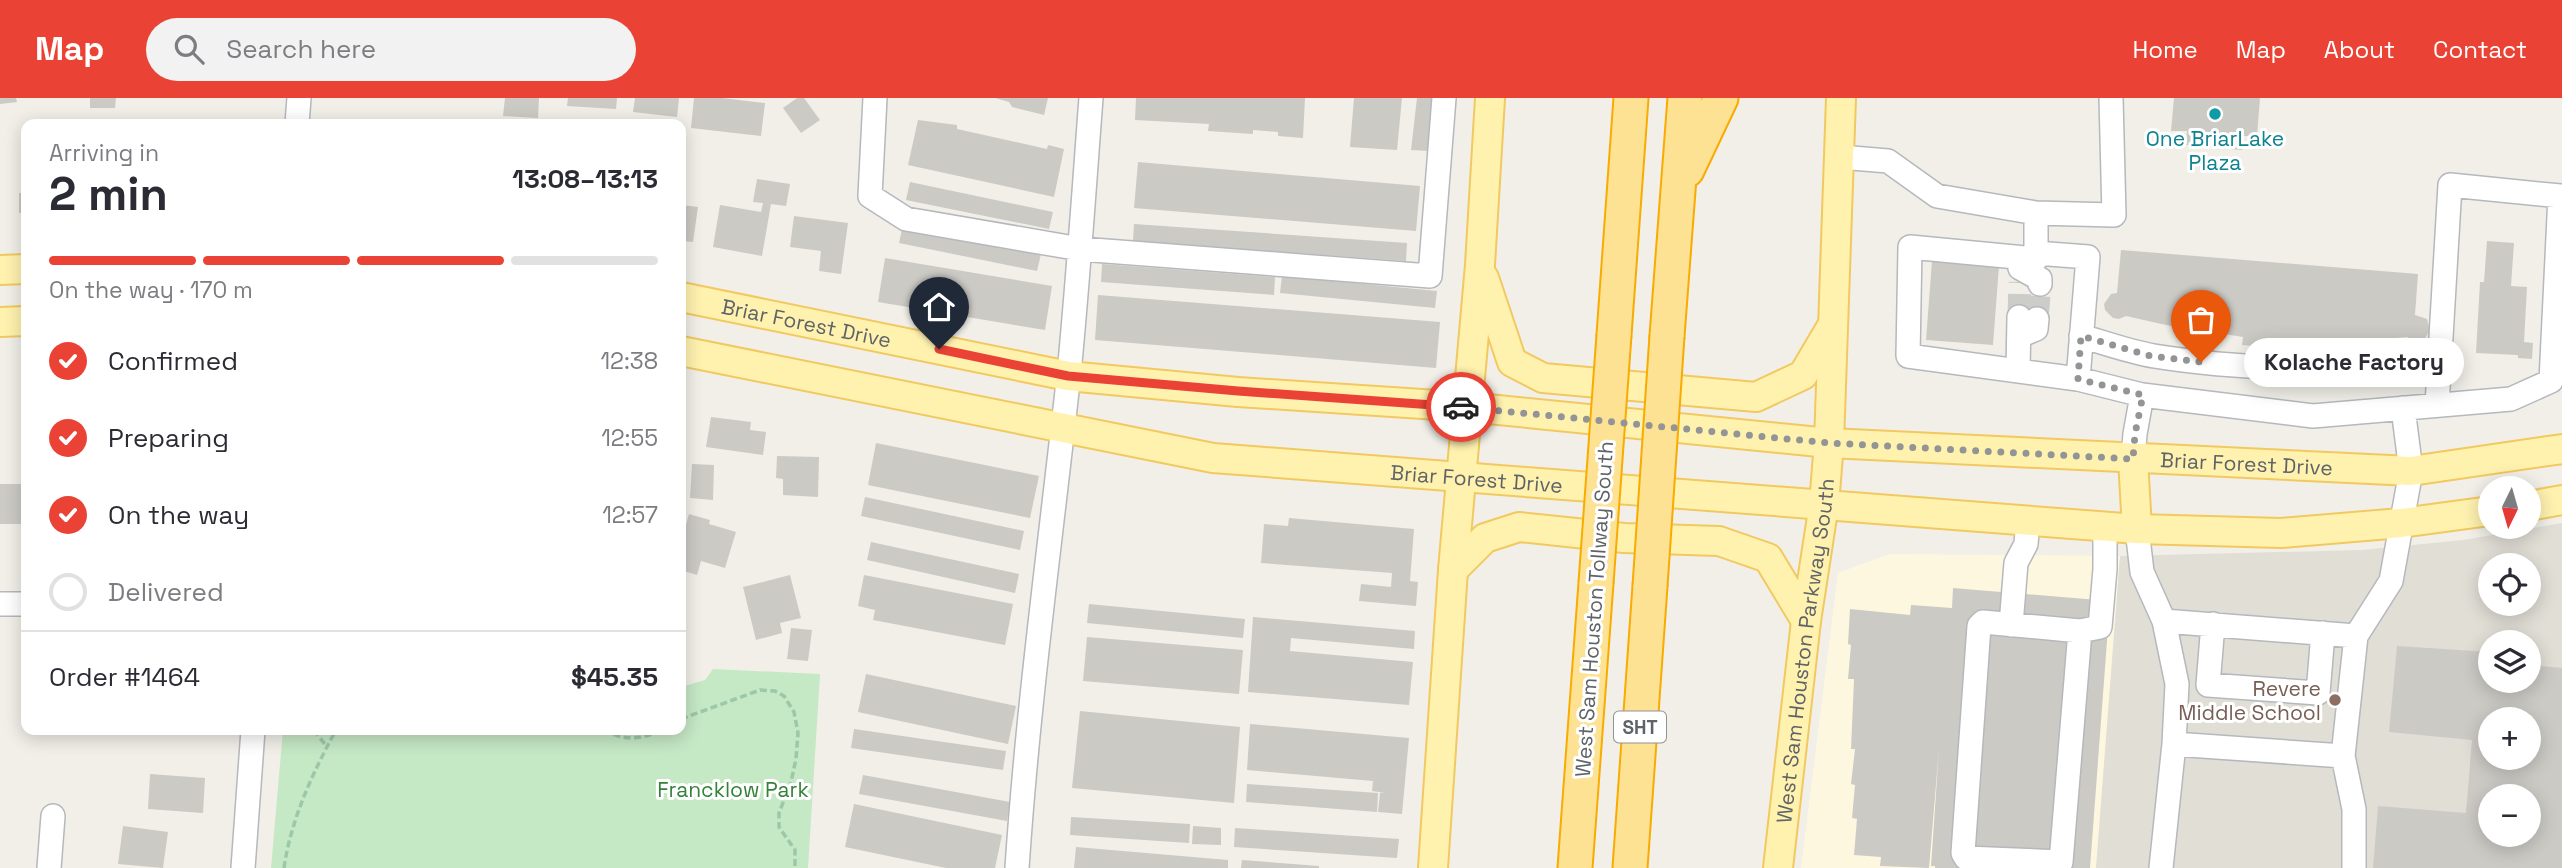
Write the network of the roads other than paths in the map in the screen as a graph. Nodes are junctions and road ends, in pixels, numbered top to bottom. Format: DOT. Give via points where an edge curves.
graph roads {
  1 [pos="299,98"];
  2 [pos="875,98"];
  3 [pos="1091,98"];
  4 [pos="1444,98"];
  5 [pos="1490,98"];
  6 [pos="1631,98"];
  7 [pos="1685,98"];
  8 [pos="1721,98"];
  9 [pos="1841,98"];
  10 [pos="2110,98"];
  11 [pos="297,119"];
  12 [pos="1840,157"];
  13 [pos="1679,188"];
  14 [pos="2561,196"];
  15 [pos="2036,213"];
  16 [pos="1080,249"];
  17 [pos="1480,265"];
  18 [pos="21,269"];
  19 [pos="2027,269"];
  20 [pos="0,270"];
  21 [pos="686,298"];
  22 [pos="21,321"];
  23 [pos="1835,321"];
  24 [pos="0,322"];
  25 [pos="2025,324"];
  26 [pos="2081,336"];
  27 [pos="686,352"];
  28 [pos="2440,369"];
  29 [pos="2018,370"];
  30 [pos="1068,376"];
  31 [pos="2078,379"];
  32 [pos="2143,395"];
  33 [pos="2437,405"];
  34 [pos="1468,407"];
  35 [pos="2403,408"];
  36 [pos="1061,429"];
  37 [pos="1829,443"];
  38 [pos="2562,449"];
  39 [pos="2133,459"];
  40 [pos="2411,471"];
  41 [pos="1461,477"];
  42 [pos="2562,500"];
  43 [pos="1824,504"];
  44 [pos="2541,504"];
  45 [pos="2478,513"];
  46 [pos="2401,523"];
  47 [pos="2137,529"];
  48 [pos="2027,532"];
  49 [pos="2104,538"];
  50 [pos="1452,570"];
  51 [pos="2027,594"];
  52 [pos="2090,600"];
  53 [pos="0,604"];
  54 [pos="21,604"];
  55 [pos="1806,621"];
  56 [pos="2164,621"];
  57 [pos="2213,624"];
  58 [pos="2011,625"];
  59 [pos="2080,631"];
  60 [pos="2323,633"];
  61 [pos="2356,636"];
  62 [pos="253,735"];
  63 [pos="2174,744"];
  64 [pos="2343,757"];
  65 [pos="54,816"];
  66 [pos="49,868"];
  67 [pos="243,868"];
  68 [pos="1017,868"];
  69 [pos="1433,868"];
  70 [pos="1575,868"];
  71 [pos="1630,868"];
  72 [pos="1778,868"];
  73 [pos="2161,868"];
  74 [pos="2354,868"];
  1 -- 11 [label="street"];
  2 -- 16 [label="street" via="870,196 906,219"];
  3 -- 16 [label="street"];
  4 -- 16 [label="street" via="1430,276"];
  5 -- 17 [label="main road"];
  6 -- 70 [label="highway, West Sam Houston Tollway South / SHT, bridge"];
  7 -- 13 [label="highway, SHT"];
  8 -- 13 [label="highway"];
  9 -- 12 [label="main road, West Sam Houston Parkway South"];
  10 -- 15 [label="street" via="2114,215"];
  12 -- 15 [label="street" via="1888,161 1937,195"];
  12 -- 23 [label="main road, West Sam Houston Parkway South"];
  13 -- 71 [label="highway, SHT, bridge"];
  14 -- 28 [label="street" via="2450,185"];
  14 -- 33 [label="street" via="2551,381 2511,399"];
  15 -- 19 [label="street"];
  16 -- 30 [label="street"];
  17 -- 23 [label="main road" via="1512,362 1543,378 1756,397 1803,375"];
  17 -- 34 [label="main road"];
  18 -- 20 [label="main road"];
  19 -- 26 [label="street" via="2088,257"];
  19 -- 29 [label="street" via="1910,247 1908,356"];
  21 -- 30 [label="main road, Briar Forest Drive"];
  22 -- 24 [label="main road"];
  23 -- 37 [label="main road, West Sam Houston Parkway South"];
  25 -- 29 [label="street"];
  26 -- 28 [label="street" via="2151,356 2225,365"];
  26 -- 31 [label="street"];
  27 -- 36 [label="main road, Briar Forest Drive"];
  28 -- 33 [label="street"];
  29 -- 31 [label="street"];
  30 -- 34 [label="main road, Briar Forest Drive"];
  30 -- 36 [label="street"];
  31 -- 32 [label="street"];
  32 -- 35 [label="street" via="2313,416"];
  32 -- 39 [label="street"];
  33 -- 35 [label="street"];
  34 -- 37 [label="main road, Briar Forest Drive"];
  34 -- 41 [label="main road"];
  35 -- 40 [label="street"];
  36 -- 41 [label="main road, Briar Forest Drive" via="1213,458"];
  36 -- 68 [label="street"];
  37 -- 39 [label="main road, Briar Forest Drive"];
  37 -- 43 [label="main road, West Sam Houston Parkway South"];
  38 -- 40 [label="main road, Briar Forest Drive"];
  39 -- 40 [label="main road, Briar Forest Drive"];
  39 -- 47 [label="main road"];
  40 -- 46 [label="street"];
  41 -- 43 [label="main road, Briar Forest Drive"];
  41 -- 50 [label="main road"];
  42 -- 44 [label="main road"];
  43 -- 48 [label="main road, Briar Forest Drive"];
  43 -- 55 [label="main road, West Sam Houston Parkway South"];
  45 -- 46 [label="main road, Briar Forest Drive"];
  46 -- 47 [label="main road, Briar Forest Drive" via="2281,533"];
  46 -- 61 [label="street" via="2391,581"];
  47 -- 49 [label="main road, Briar Forest Drive"];
  47 -- 56 [label="street" via="2142,572"];
  48 -- 49 [label="main road, Briar Forest Drive"];
  48 -- 51 [label="street"];
  48 -- 58 [label="street" via="2016,562"];
  49 -- 52 [label="street"];
  49 -- 59 [label="street" via="2101,624"];
  50 -- 55 [label="main road" via="1485,538 1519,527 1624,538 1719,541 1768,558"];
  50 -- 69 [label="main road"];
  53 -- 54 [label="street"];
  55 -- 72 [label="main road, West Sam Houston Parkway South"];
  56 -- 57 [label="street"];
  56 -- 63 [label="street" via="2177,684"];
  57 -- 60 [label="street"];
  57 -- 60 [label="street" via="2208,685 2220,686 2318,693"];
  58 -- 59 [label="street"];
  58 -- 59 [label="street" via="1980,624 1966,858 2058,863 2062,859"];
  60 -- 61 [label="street"];
  61 -- 64 [label="street"];
  62 -- 67 [label="street"];
  63 -- 64 [label="street"];
  63 -- 73 [label="street"];
  64 -- 74 [label="street" via="2354,809"];
  65 -- 66 [label="street"];
}
